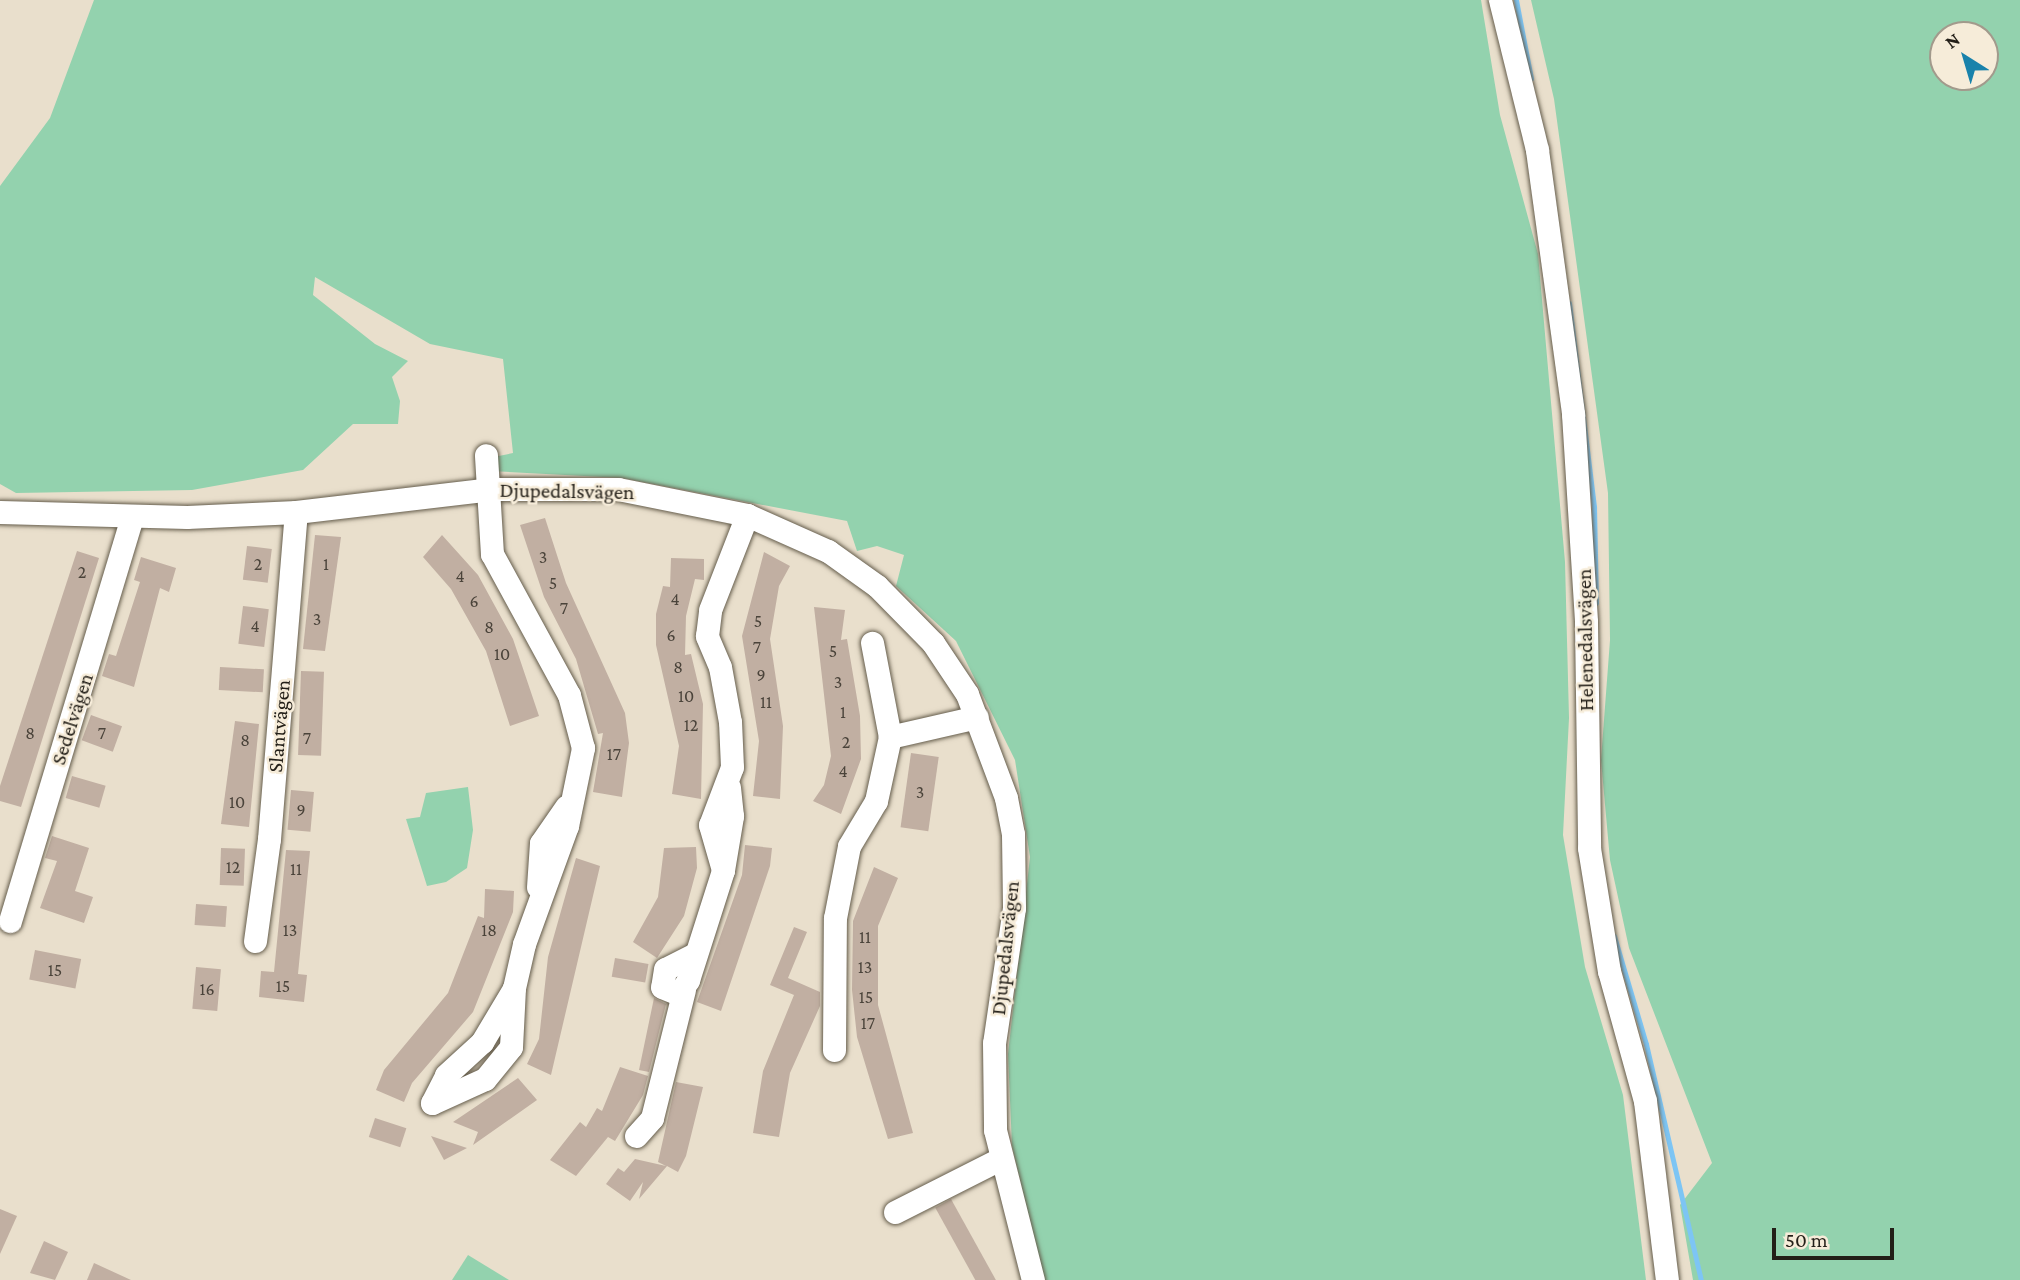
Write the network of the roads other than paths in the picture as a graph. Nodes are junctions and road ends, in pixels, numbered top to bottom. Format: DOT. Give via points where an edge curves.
graph roads {
  1 [pos="1500,0"];
  2 [pos="486,455"];
  3 [pos="492,489"];
  4 [pos="0,512"];
  5 [pos="296,512"];
  6 [pos="747,515"];
  7 [pos="132,517"];
  8 [pos="872,643"];
  9 [pos="977,717"];
  10 [pos="890,737"];
  11 [pos="10,921"];
  12 [pos="255,940"];
  13 [pos="514,988"];
  14 [pos="482,1042"];
  15 [pos="834,1049"];
  16 [pos="506,1056"];
  17 [pos="636,1136"];
  18 [pos="1000,1159"];
  19 [pos="895,1212"];
  20 [pos="1033,1280"];
  21 [pos="1667,1280"];
  1 -- 21 [label="street, Helenedalsvägen" via="1536,150 1574,427 1586,622 1588,848 1609,971 1645,1101"];
  2 -- 3 [label="street"];
  3 -- 5 [label="street, Djupedalsvägen"];
  3 -- 6 [label="street, Djupedalsvägen" via="618,489"];
  3 -- 13 [label="street" via="493,525 503,533 510,581 581,729 579,774 568,804 567,826 536,908"];
  4 -- 7 [label="street, Djupedalsvägen"];
  5 -- 7 [label="street, Djupedalsvägen"];
  5 -- 12 [label="street, Slantvägen" via="270,839"];
  6 -- 9 [label="street, Djupedalsvägen" via="828,551 877,586 933,643"];
  6 -- 17 [label="street" via="726,573 720,667 730,722 732,816 723,870 693,955 666,969 660,979 671,993 684,990 652,1118"];
  7 -- 11 [label="street, Sedelvägen"];
  8 -- 10 [label="street"];
  9 -- 10 [label="street"];
  9 -- 18 [label="street, Djupedalsvägen" via="1013,834 1014,908 994,1043"];
  10 -- 15 [label="street" via="871,835 847,868 835,918"];
  13 -- 14 [label="street"];
  13 -- 16 [label="street" via="515,1027"];
  14 -- 16 [label="street" via="489,1051"];
  14 -- 16 [label="street" via="446,1075 432,1103 485,1079"];
  18 -- 19 [label="street"];
  18 -- 20 [label="street, Djupedalsvägen"];
}
